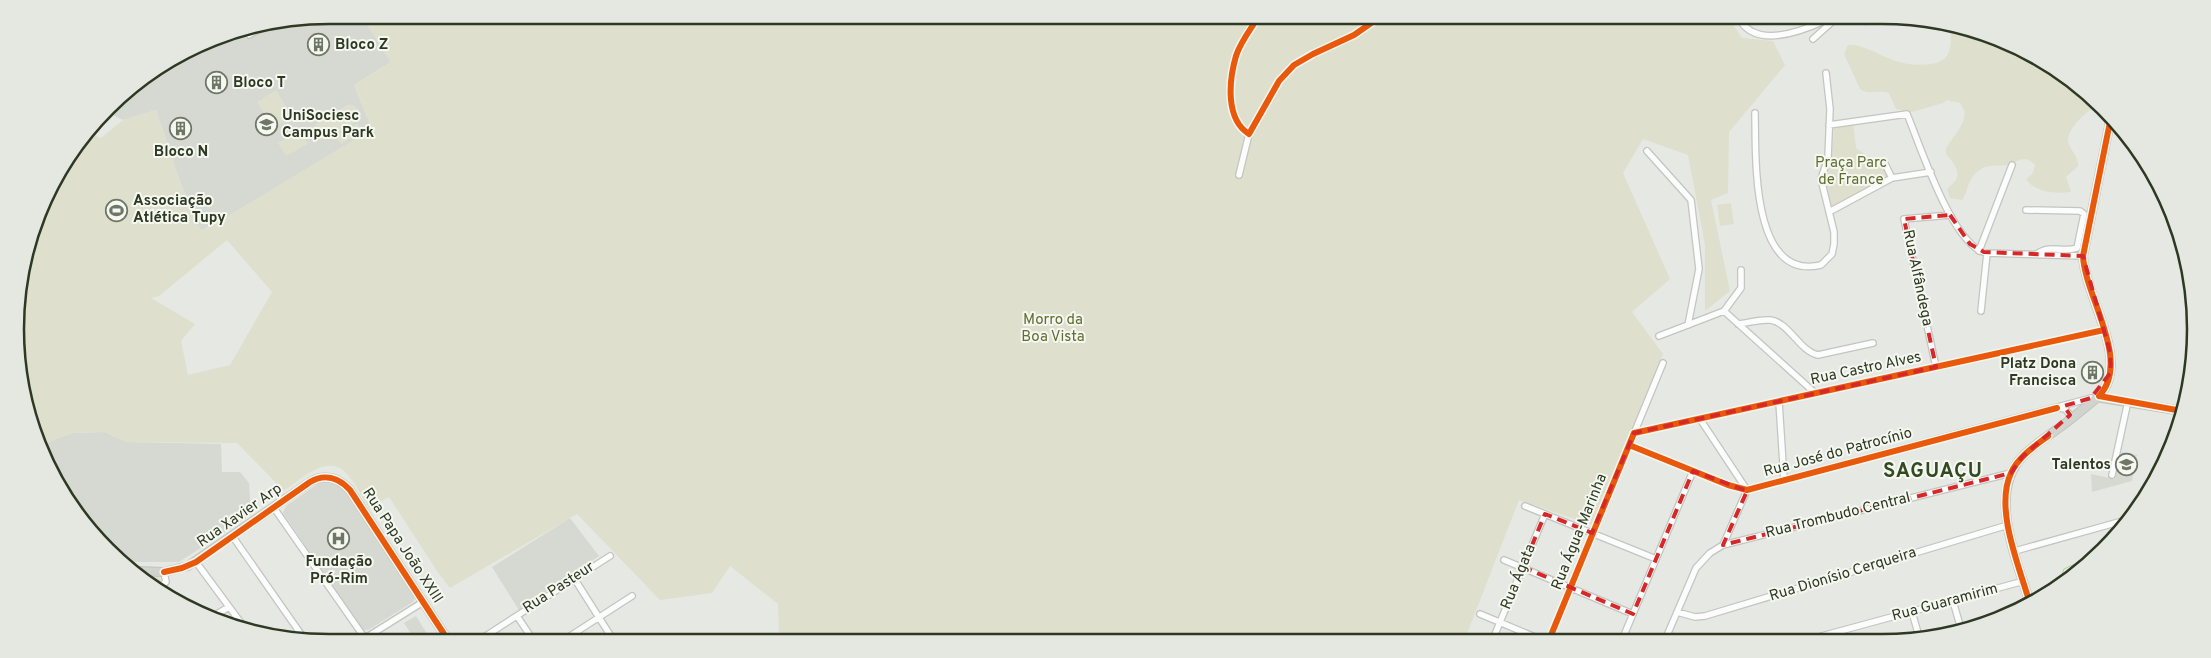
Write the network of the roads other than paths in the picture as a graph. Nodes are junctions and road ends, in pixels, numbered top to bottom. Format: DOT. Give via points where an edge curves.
graph roads {
  1 [pos="1253,24"];
  2 [pos="1370,24"];
  3 [pos="1743,24"];
  4 [pos="1816,24"];
  5 [pos="1830,24"];
  6 [pos="1813,39"];
  7 [pos="1826,73"];
  8 [pos="1755,114"];
  9 [pos="1829,125"];
  10 [pos="2109,126"];
  11 [pos="1249,134"];
  12 [pos="1647,151"];
  13 [pos="1884,162"];
  14 [pos="2012,165"];
  15 [pos="1931,172"];
  16 [pos="1238,175"];
  17 [pos="1892,178"];
  18 [pos="2026,210"];
  19 [pos="1829,212"];
  20 [pos="1950,215"];
  21 [pos="1979,251"];
  22 [pos="1988,253"];
  23 [pos="2037,254"];
  24 [pos="2083,256"];
  25 [pos="1741,270"];
  26 [pos="1724,311"];
  27 [pos="1981,311"];
  28 [pos="1738,324"];
  29 [pos="1688,325"];
  30 [pos="2104,330"];
  31 [pos="1659,336"];
  32 [pos="1873,343"];
  33 [pos="1663,363"];
  34 [pos="1936,367"];
  35 [pos="1815,393"];
  36 [pos="2095,397"];
  37 [pos="2128,401"];
  38 [pos="1779,402"];
  39 [pos="2057,408"];
  40 [pos="2176,410"];
  41 [pos="2071,417"];
  42 [pos="1700,419"];
  43 [pos="1634,433"];
  44 [pos="1629,445"];
  45 [pos="1692,471"];
  46 [pos="2011,473"];
  47 [pos="2112,475"];
  48 [pos="329,477"];
  49 [pos="1784,480"];
  50 [pos="1747,490"];
  51 [pos="1525,506"];
  52 [pos="274,508"];
  53 [pos="1544,514"];
  54 [pos="2118,522"];
  55 [pos="2008,525"];
  56 [pos="1592,534"];
  57 [pos="233,536"];
  58 [pos="1723,545"];
  59 [pos="2016,551"];
  60 [pos="610,556"];
  61 [pos="1656,559"];
  62 [pos="1504,560"];
  63 [pos="196,562"];
  64 [pos="1522,567"];
  65 [pos="143,571"];
  66 [pos="164,572"];
  67 [pos="574,578"];
  68 [pos="2024,581"];
  69 [pos="162,585"];
  70 [pos="1570,587"];
  71 [pos="632,596"];
  72 [pos="2028,597"];
  73 [pos="1953,601"];
  74 [pos="423,602"];
  75 [pos="229,607"];
  76 [pos="1677,612"];
  77 [pos="1912,612"];
  78 [pos="218,613"];
  79 [pos="1480,614"];
  80 [pos="1633,614"];
  81 [pos="517,616"];
  82 [pos="599,617"];
  83 [pos="239,621"];
  84 [pos="1500,622"];
  85 [pos="1960,624"];
  86 [pos="1918,632"];
  87 [pos="299,633"];
  88 [pos="363,634"];
  89 [pos="370,634"];
  90 [pos="444,634"];
  91 [pos="489,634"];
  92 [pos="528,634"];
  93 [pos="573,634"];
  94 [pos="610,634"];
  95 [pos="1495,634"];
  96 [pos="1528,634"];
  97 [pos="1550,634"];
  98 [pos="1625,634"];
  99 [pos="1668,634"];
  100 [pos="1834,634"];
  1 -- 11 [label="street" via="1236,55 1232,87 1235,119 1238,126"];
  2 -- 11 [label="street" via="1294,65 1279,81"];
  3 -- 4 [label="street" via="1747,29 1764,35 1789,34"];
  5 -- 6 [label="street"];
  7 -- 9 [label="street"];
  8 -- 19 [label="street" via="1760,201 1769,236 1778,252 1802,265 1825,263 1834,244"];
  9 -- 15 [label="street" via="1907,114"];
  9 -- 19 [label="street" via="1828,158 1821,179"];
  10 -- 24 [label="main road"];
  11 -- 16 [label="street"];
  12 -- 29 [label="street" via="1691,200 1699,269"];
  13 -- 17 [label="street"];
  14 -- 21 [label="street"];
  15 -- 17 [label="street"];
  15 -- 20 [label="street"];
  17 -- 19 [label="street"];
  18 -- 23 [label="street" via="2080,211 2084,214 2077,248 2046,248"];
  20 -- 21 [label="street" via="1960,233"];
  20 -- 34 [label="street, Rua Alfândega" via="1904,219"];
  21 -- 22 [label="street"];
  22 -- 23 [label="street"];
  22 -- 27 [label="street"];
  23 -- 24 [label="street"];
  24 -- 30 [label="main road"];
  25 -- 26 [label="street" via="1741,288"];
  26 -- 28 [label="street"];
  26 -- 29 [label="street"];
  28 -- 32 [label="street" via="1774,321 1818,355"];
  28 -- 35 [label="street"];
  29 -- 31 [label="street"];
  30 -- 34 [label="street, Rua Castro Alves"];
  30 -- 36 [label="main road" via="2112,360 2111,372 2105,390"];
  33 -- 43 [label="street, Rua Água-Marinha"];
  34 -- 35 [label="street, Rua Castro Alves"];
  35 -- 38 [label="street, Rua Castro Alves"];
  36 -- 37 [label="main road"];
  36 -- 39 [label="street, Rua José do Patrocínio"];
  36 -- 41 [label="main road"];
  37 -- 40 [label="main road"];
  37 -- 47 [label="street"];
  38 -- 42 [label="street, Rua Castro Alves"];
  38 -- 49 [label="street"];
  39 -- 41 [label="street" via="2065,409"];
  39 -- 49 [label="street, Rua José do Patrocínio"];
  41 -- 46 [label="main road" via="2022,457"];
  42 -- 43 [label="street, Rua Castro Alves"];
  42 -- 50 [label="street"];
  43 -- 44 [label="street, Rua Água-Marinha"];
  44 -- 45 [label="street, Rua José do Patrocínio"];
  44 -- 56 [label="street, Rua Água-Marinha"];
  45 -- 50 [label="street, Rua José do Patrocínio"];
  45 -- 61 [label="street"];
  46 -- 55 [label="main road" via="2005,495"];
  46 -- 58 [label="street, Rua Trombudo Central"];
  48 -- 52 [label="main road, Rua Xavier Arp" via="310,482"];
  48 -- 74 [label="main road, Rua Papa João XXIII" via="350,490"];
  49 -- 50 [label="street, Rua José do Patrocínio"];
  50 -- 58 [label="street"];
  51 -- 53 [label="street"];
  52 -- 57 [label="main road, Rua Xavier Arp"];
  52 -- 88 [label="street"];
  53 -- 56 [label="street"];
  53 -- 64 [label="street, Rua Ágata"];
  54 -- 59 [label="street"];
  55 -- 59 [label="main road"];
  55 -- 76 [label="street, Rua Dionísio Cerqueira" via="1705,616"];
  56 -- 61 [label="street"];
  56 -- 70 [label="street, Rua Água-Marinha"];
  57 -- 63 [label="main road, Rua Xavier Arp"];
  57 -- 87 [label="street"];
  58 -- 76 [label="street" via="1699,564"];
  59 -- 68 [label="main road"];
  60 -- 67 [label="street, Rua Pasteur"];
  61 -- 80 [label="street"];
  62 -- 64 [label="street"];
  63 -- 66 [label="main road, Rua Xavier Arp"];
  63 -- 75 [label="street"];
  64 -- 70 [label="street"];
  64 -- 84 [label="street, Rua Ágata"];
  65 -- 66 [label="main road, Rua Xavier Arp"];
  66 -- 69 [label="street" via="166,582"];
  67 -- 81 [label="street, Rua Pasteur"];
  67 -- 82 [label="street"];
  68 -- 72 [label="main road"];
  68 -- 73 [label="street, Rua Guaramirim"];
  70 -- 80 [label="street"];
  70 -- 97 [label="street, Rua Água-Marinha"];
  71 -- 82 [label="street"];
  73 -- 77 [label="street, Rua Guaramirim"];
  73 -- 85 [label="street"];
  74 -- 89 [label="street"];
  74 -- 90 [label="main road, Rua Papa João XXIII"];
  75 -- 78 [label="street"];
  75 -- 83 [label="street"];
  76 -- 99 [label="street"];
  77 -- 86 [label="street"];
  77 -- 100 [label="street, Rua Guaramirim"];
  79 -- 84 [label="street"];
  80 -- 98 [label="street"];
  81 -- 91 [label="street, Rua Pasteur"];
  81 -- 92 [label="street"];
  82 -- 93 [label="street"];
  82 -- 94 [label="street"];
  84 -- 95 [label="street, Rua Ágata"];
  84 -- 96 [label="street"];
}
